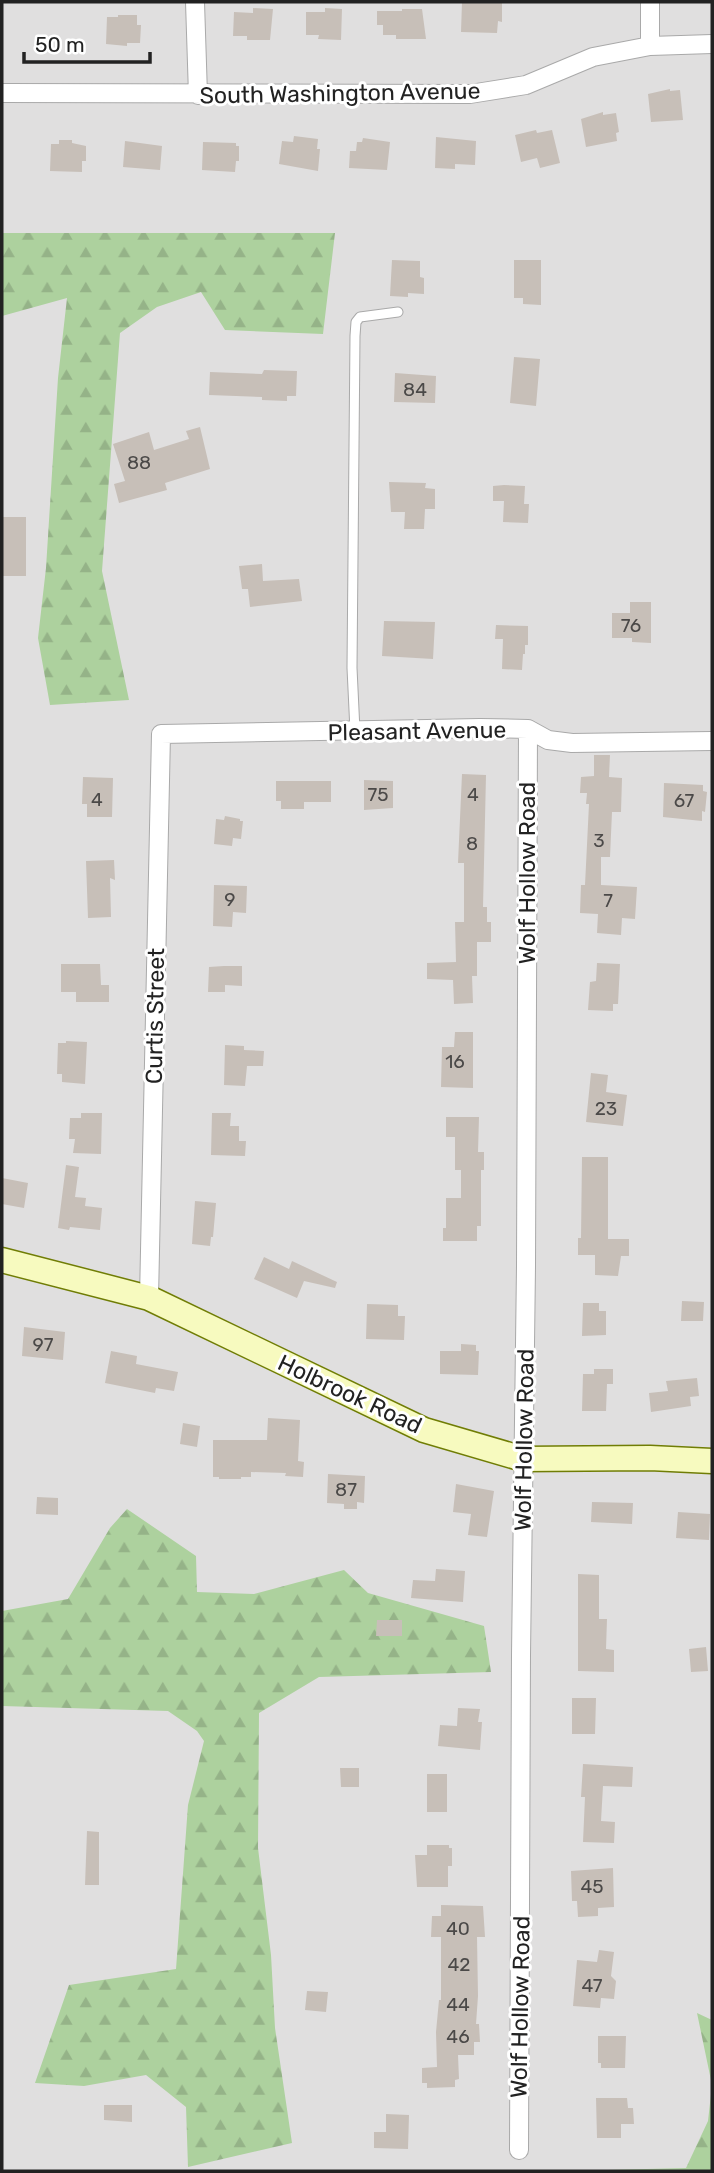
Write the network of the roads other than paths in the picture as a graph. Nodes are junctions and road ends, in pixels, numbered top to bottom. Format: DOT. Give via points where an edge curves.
graph roads {
  1 [pos="195,2"];
  2 [pos="650,2"];
  3 [pos="712,44"];
  4 [pos="650,46"];
  5 [pos="2,93"];
  6 [pos="198,95"];
  7 [pos="398,312"];
  8 [pos="528,729"];
  9 [pos="355,731"];
  10 [pos="161,734"];
  11 [pos="712,741"];
  12 [pos="2,1260"];
  13 [pos="149,1298"];
  14 [pos="523,1459"];
  15 [pos="712,1461"];
  16 [pos="519,2150"];
  1 -- 6 [label="street"];
  2 -- 4 [label="street"];
  3 -- 4 [label="street, South Washington Avenue"];
  4 -- 6 [label="street, South Washington Avenue" via="593,57 526,85 470,94"];
  5 -- 6 [label="street, South Washington Avenue"];
  7 -- 9 [label="lane" via="360,317 355,329"];
  8 -- 9 [label="street, Pleasant Avenue"];
  8 -- 11 [label="street, Pleasant Avenue" via="548,740 572,743"];
  8 -- 14 [label="street, Wolf Hollow Road"];
  9 -- 10 [label="street, Pleasant Avenue"];
  10 -- 13 [label="street, Curtis Street"];
  12 -- 13 [label="street, Holbrook Road"];
  13 -- 14 [label="street, Holbrook Road" via="424,1430"];
  14 -- 15 [label="street, Holbrook Road"];
  14 -- 16 [label="street, Wolf Hollow Road"];
}
